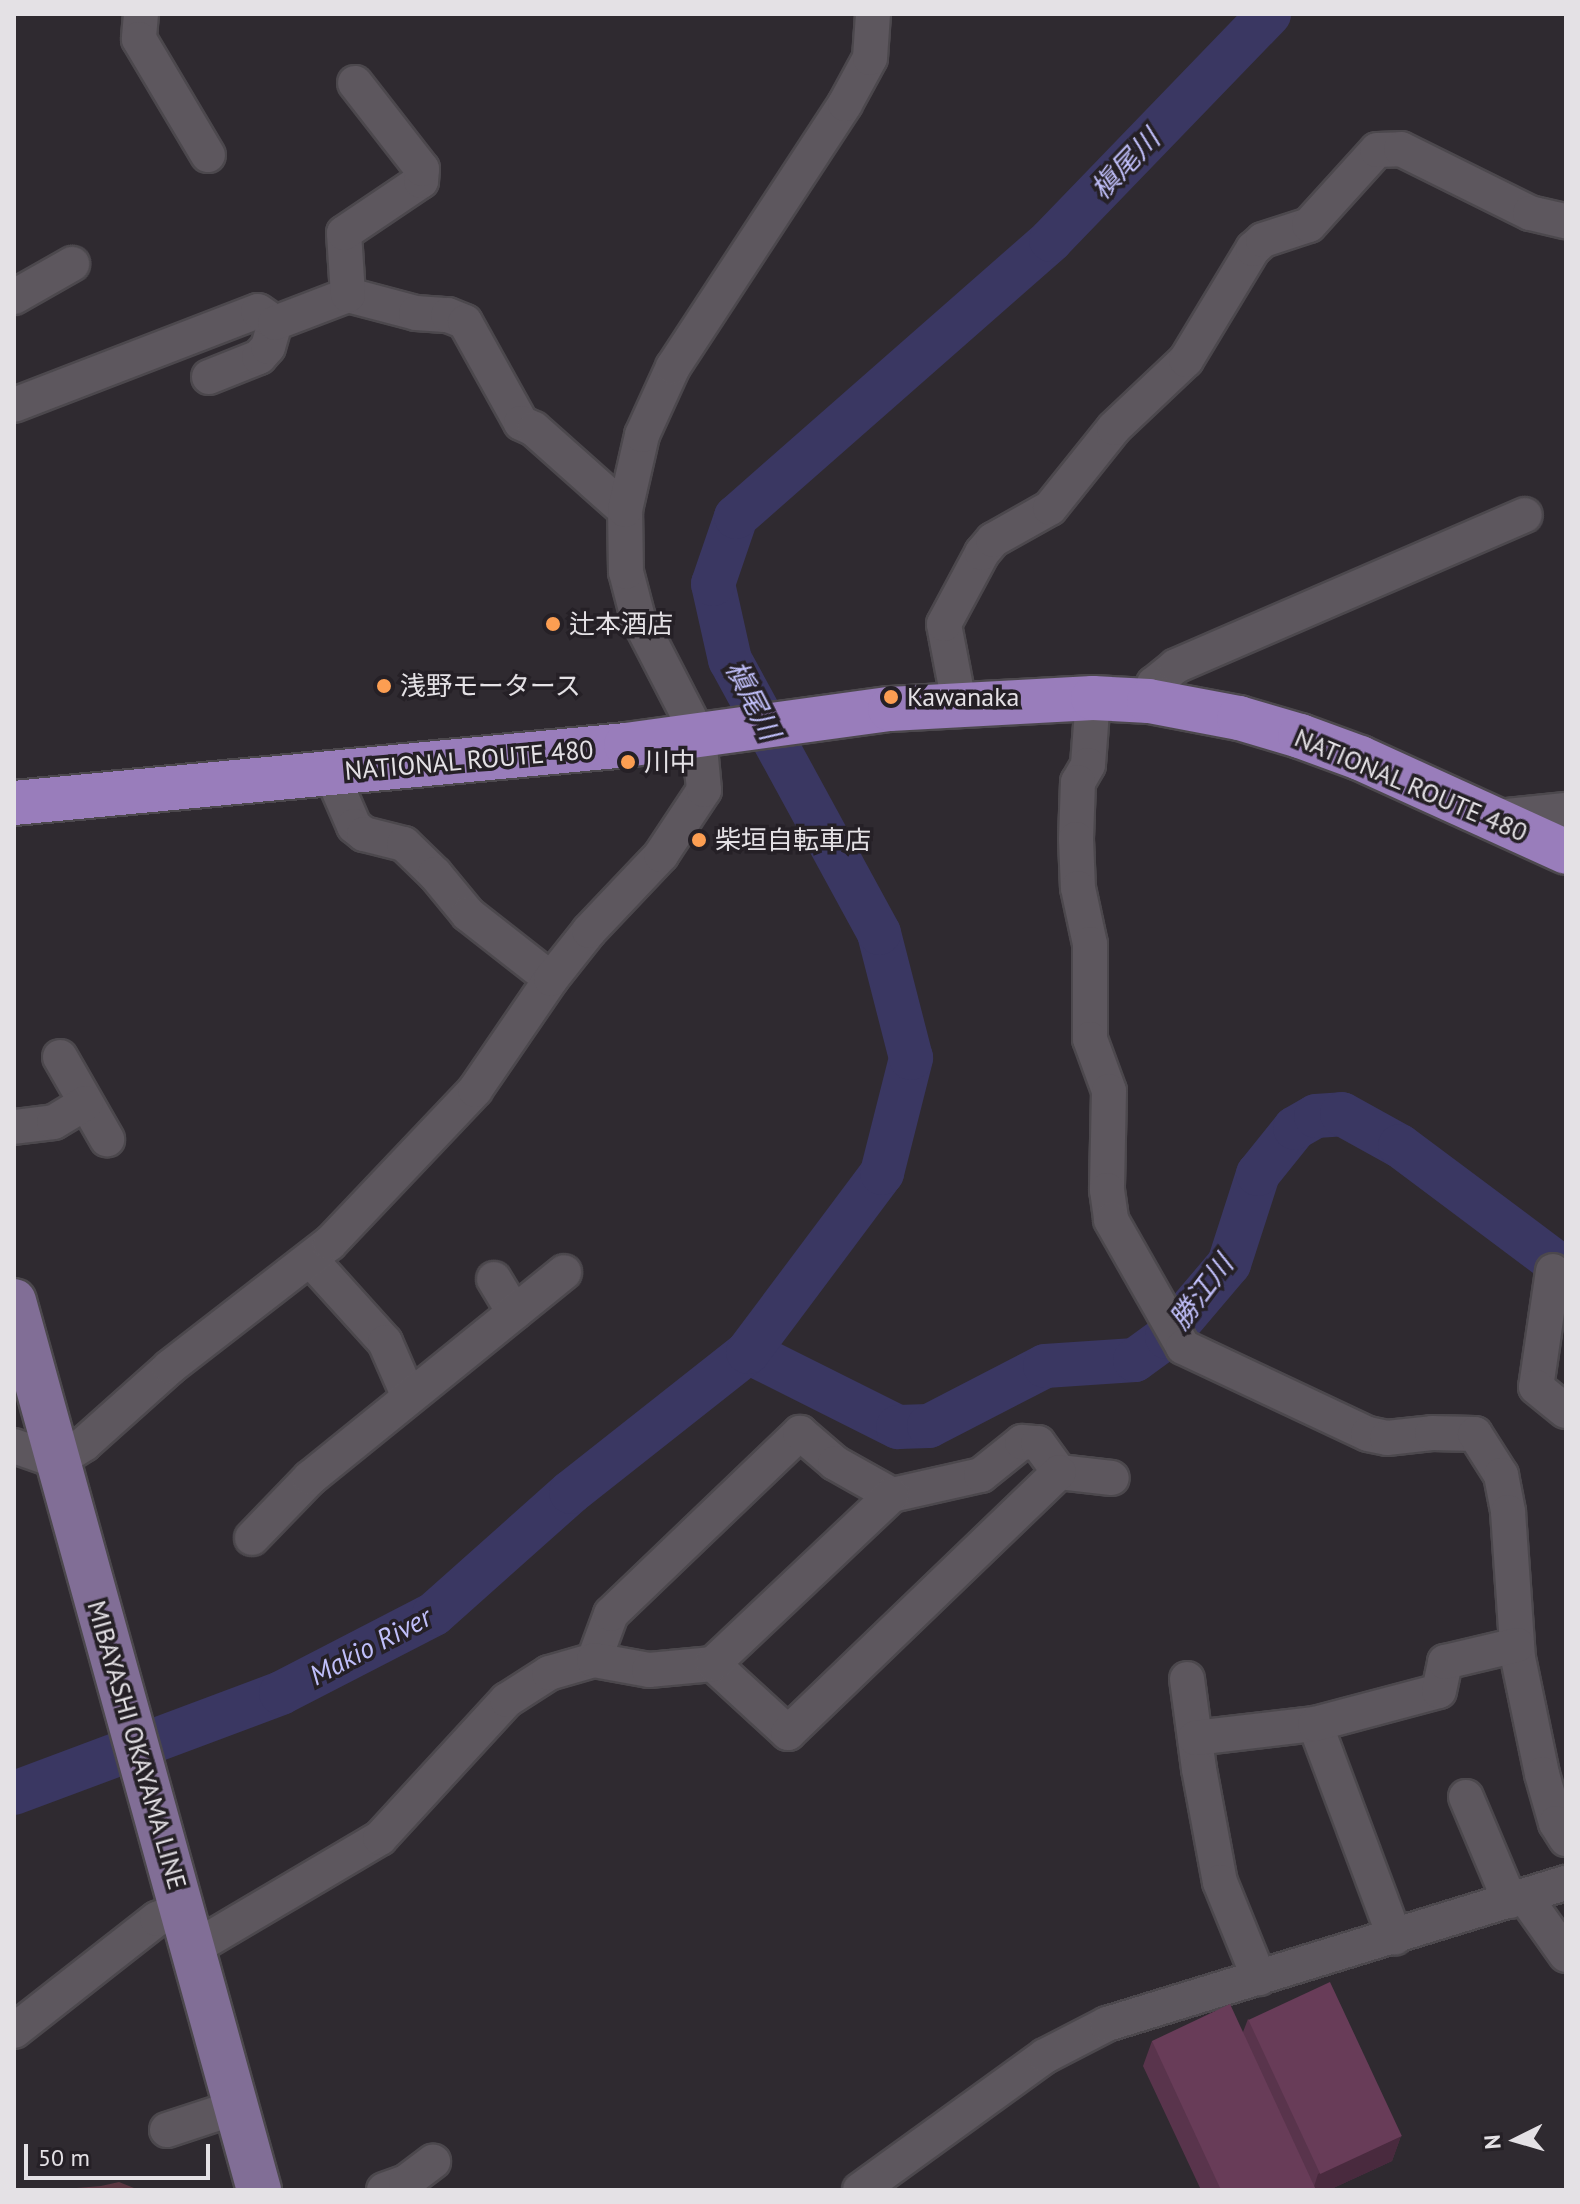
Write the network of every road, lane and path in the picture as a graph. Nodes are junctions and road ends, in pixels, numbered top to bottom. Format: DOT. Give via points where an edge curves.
graph roads {
  1 [pos="141,14"];
  2 [pos="873,14"];
  3 [pos="355,83"];
  4 [pos="208,155"];
  5 [pos="1566,221"];
  6 [pos="72,264"];
  7 [pos="348,295"];
  8 [pos="14,297"];
  9 [pos="275,323"];
  10 [pos="209,377"];
  11 [pos="14,405"];
  12 [pos="625,510"];
  13 [pos="1525,515"];
  14 [pos="1093,698"];
  15 [pos="1149,701"];
  16 [pos="959,703"];
  17 [pos="714,734"];
  18 [pos="331,773"];
  19 [pos="14,803"];
  20 [pos="1566,810"];
  21 [pos="1488,818"];
  22 [pos="1566,852"];
  23 [pos="551,979"];
  24 [pos="60,1057"];
  25 [pos="86,1103"];
  26 [pos="14,1127"];
  27 [pos="107,1139"];
  28 [pos="310,1259"];
  29 [pos="1553,1271"];
  30 [pos="564,1272"];
  31 [pos="494,1279"];
  32 [pos="14,1301"];
  33 [pos="514,1312"];
  34 [pos="409,1397"];
  35 [pos="1566,1411"];
  36 [pos="14,1446"];
  37 [pos="57,1461"];
  38 [pos="1059,1472"];
  39 [pos="1112,1478"];
  40 [pos="892,1495"];
  41 [pos="270,1529"];
  42 [pos="1517,1645"];
  43 [pos="594,1660"];
  44 [pos="713,1664"];
  45 [pos="1187,1679"];
  46 [pos="1315,1724"];
  47 [pos="1195,1738"];
  48 [pos="1466,1797"];
  49 [pos="1566,1839"];
  50 [pos="1566,1883"];
  51 [pos="1518,1899"];
  52 [pos="188,1928"];
  53 [pos="1395,1938"];
  54 [pos="1566,1955"];
  55 [pos="1259,1978"];
  56 [pos="14,2031"];
  57 [pos="237,2107"];
  58 [pos="167,2130"];
  59 [pos="259,2190"];
  60 [pos="860,2190"];
  1 -- 4 [label="street" via="139,39"];
  2 -- 12 [label="street" via="870,58 845,104 673,367 642,435"];
  3 -- 7 [label="street" via="422,169 421,181 344,233"];
  5 -- 16 [label="street" via="1530,213 1401,149 1377,150 1309,225 1263,240 1186,360 1114,428 1050,508 993,540 982,553 944,624"];
  6 -- 8 [label="street"];
  7 -- 9 [label="street"];
  7 -- 12 [label="street" via="465,322 521,423"];
  9 -- 10 [label="street" via="259,357"];
  9 -- 11 [label="street" via="258,311"];
  12 -- 17 [label="street" via="626,572 638,618"];
  13 -- 15 [label="street" via="1176,666 1154,684"];
  14 -- 15 [label="highway, NATIONAL ROUTE 480"];
  14 -- 16 [label="highway, NATIONAL ROUTE 480"];
  14 -- 42 [label="street" via="1088,765 1078,782 1076,839 1078,888 1090,944 1090,1039 1109,1091 1111,1220 1183,1347 1368,1434 1475,1434 1501,1475"];
  15 -- 21 [label="highway, NATIONAL ROUTE 480" via="1300,736"];
  16 -- 17 [label="highway, NATIONAL ROUTE 480"];
  17 -- 18 [label="highway, NATIONAL ROUTE 480"];
  17 -- 23 [label="street" via="704,790 661,855"];
  18 -- 19 [label="highway, NATIONAL ROUTE 480"];
  18 -- 23 [label="street" via="354,826 364,834 404,844 468,914"];
  20 -- 21 [label="street"];
  21 -- 22 [label="highway, NATIONAL ROUTE 480"];
  23 -- 28 [label="street" via="475,1090"];
  24 -- 25 [label="street"];
  25 -- 26 [label="street" via="54,1122"];
  25 -- 27 [label="street"];
  28 -- 34 [label="street" via="385,1342"];
  28 -- 37 [label="street"];
  29 -- 35 [label="street" via="1536,1387"];
  30 -- 33 [label="street"];
  31 -- 33 [label="street"];
  32 -- 37 [label="main road, MIBAYASHI OKAYAMA LINE"];
  33 -- 34 [label="street"];
  34 -- 41 [label="street" via="360,1452"];
  36 -- 37 [label="street"];
  37 -- 52 [label="main road, MIBAYASHI OKAYAMA LINE"];
  38 -- 39 [label="street"];
  38 -- 40 [label="street" via="1038,1443 1022,1442 981,1475"];
  38 -- 44 [label="street" via="788,1733"];
  40 -- 43 [label="street" via="835,1463 800,1433 611,1614"];
  40 -- 44 [label="street"];
  42 -- 46 [label="street" via="1445,1662 1439,1691"];
  42 -- 49 [label="street" via="1542,1774"];
  43 -- 44 [label="street" via="649,1670"];
  43 -- 52 [label="street" via="549,1673 507,1700 380,1838"];
  45 -- 47 [label="street"];
  46 -- 47 [label="street"];
  46 -- 53 [label="street"];
  47 -- 55 [label="street" via="1220,1882"];
  48 -- 51 [label="street" via="1480,1837"];
  50 -- 51 [label="street"];
  51 -- 53 [label="street"];
  51 -- 54 [label="street"];
  52 -- 56 [label="street" via="157,1919"];
  52 -- 57 [label="main road, MIBAYASHI OKAYAMA LINE"];
  53 -- 55 [label="street"];
  55 -- 60 [label="street" via="1107,2024 1045,2056"];
  57 -- 58 [label="street"];
  57 -- 59 [label="main road, MIBAYASHI OKAYAMA LINE"];
}
